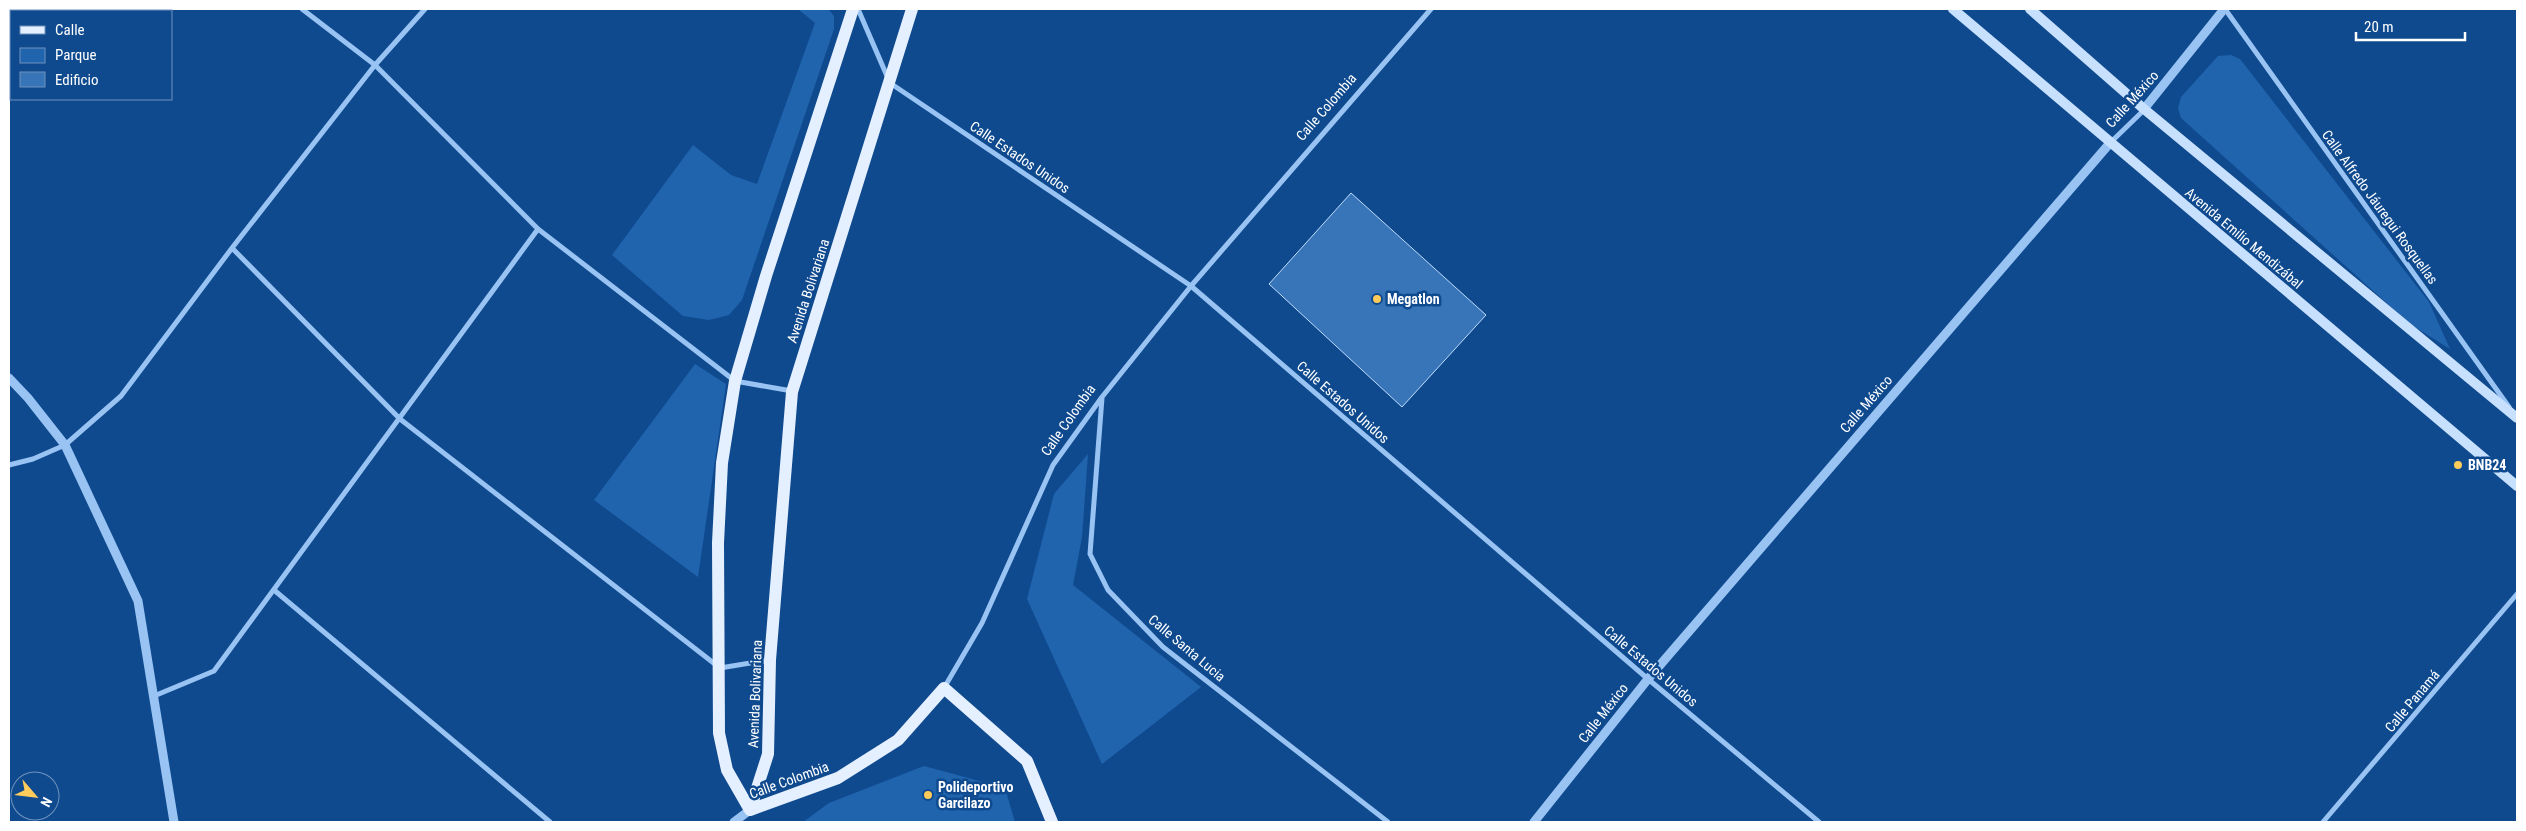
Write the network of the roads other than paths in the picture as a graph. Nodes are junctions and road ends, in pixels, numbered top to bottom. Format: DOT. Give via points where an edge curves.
graph roads {
  1 [pos="302,9"];
  2 [pos="425,9"];
  3 [pos="853,9"];
  4 [pos="858,9"];
  5 [pos="912,9"];
  6 [pos="1430,9"];
  7 [pos="1953,9"];
  8 [pos="2030,9"];
  9 [pos="2225,9"];
  10 [pos="375,65"];
  11 [pos="890,83"];
  12 [pos="2144,109"];
  13 [pos="2110,143"];
  14 [pos="538,229"];
  15 [pos="232,248"];
  16 [pos="1191,286"];
  17 [pos="9,378"];
  18 [pos="735,381"];
  19 [pos="792,392"];
  20 [pos="1102,398"];
  21 [pos="2517,418"];
  22 [pos="400,419"];
  23 [pos="65,445"];
  24 [pos="9,465"];
  25 [pos="2517,486"];
  26 [pos="274,590"];
  27 [pos="2517,594"];
  28 [pos="770,660"];
  29 [pos="720,668"];
  30 [pos="1648,679"];
  31 [pos="944,688"];
  32 [pos="154,696"];
  33 [pos="750,810"];
  34 [pos="174,822"];
  35 [pos="550,822"];
  36 [pos="734,822"];
  37 [pos="1052,822"];
  38 [pos="1388,822"];
  39 [pos="1534,822"];
  40 [pos="1819,822"];
  41 [pos="2323,822"];
  1 -- 10 [label="street"];
  2 -- 10 [label="street"];
  3 -- 18 [label="main road"];
  4 -- 11 [label="street"];
  5 -- 11 [label="main road, Avenida Bolivariana"];
  6 -- 16 [label="street, Calle Colombia"];
  7 -- 13 [label="main road, Avenida Emilio Mendizábal"];
  8 -- 12 [label="main road"];
  9 -- 12 [label="street, Calle México"];
  9 -- 21 [label="street, Calle Alfredo Jáuregui Rosquellas"];
  10 -- 14 [label="street"];
  10 -- 15 [label="street"];
  11 -- 16 [label="street, Calle Estados Unidos"];
  11 -- 19 [label="main road, Avenida Bolivariana"];
  12 -- 13 [label="street, Calle México"];
  12 -- 21 [label="main road"];
  13 -- 25 [label="main road, Avenida Emilio Mendizábal"];
  13 -- 30 [label="street, Calle México"];
  14 -- 18 [label="street"];
  14 -- 22 [label="street"];
  15 -- 22 [label="street"];
  15 -- 23 [label="street" via="121,396"];
  16 -- 20 [label="street, Calle Colombia"];
  16 -- 30 [label="street, Calle Estados Unidos"];
  17 -- 23 [label="street"];
  18 -- 19 [label="street"];
  18 -- 29 [label="main road" via="722,463 718,543"];
  19 -- 28 [label="main road, Avenida Bolivariana"];
  20 -- 31 [label="street, Calle Colombia" via="1053,465 982,623"];
  20 -- 38 [label="street, Calle Santa Lucia" via="1090,554 1108,590 1163,647"];
  22 -- 26 [label="street"];
  22 -- 29 [label="street"];
  23 -- 24 [label="street"];
  23 -- 32 [label="street" via="138,600"];
  26 -- 32 [label="street" via="214,671"];
  26 -- 35 [label="street"];
  27 -- 41 [label="street, Calle Panamá"];
  28 -- 29 [label="street"];
  28 -- 33 [label="main road, Avenida Bolivariana" via="768,754"];
  29 -- 33 [label="main road" via="719,734 727,770"];
  30 -- 39 [label="street, Calle México"];
  30 -- 40 [label="street, Calle Estados Unidos"];
  31 -- 33 [label="main road, Calle Colombia" via="898,740 838,778"];
  31 -- 37 [label="main road" via="1027,761"];
  32 -- 34 [label="street"];
  33 -- 36 [label="street, Calle Colombia"];
}
